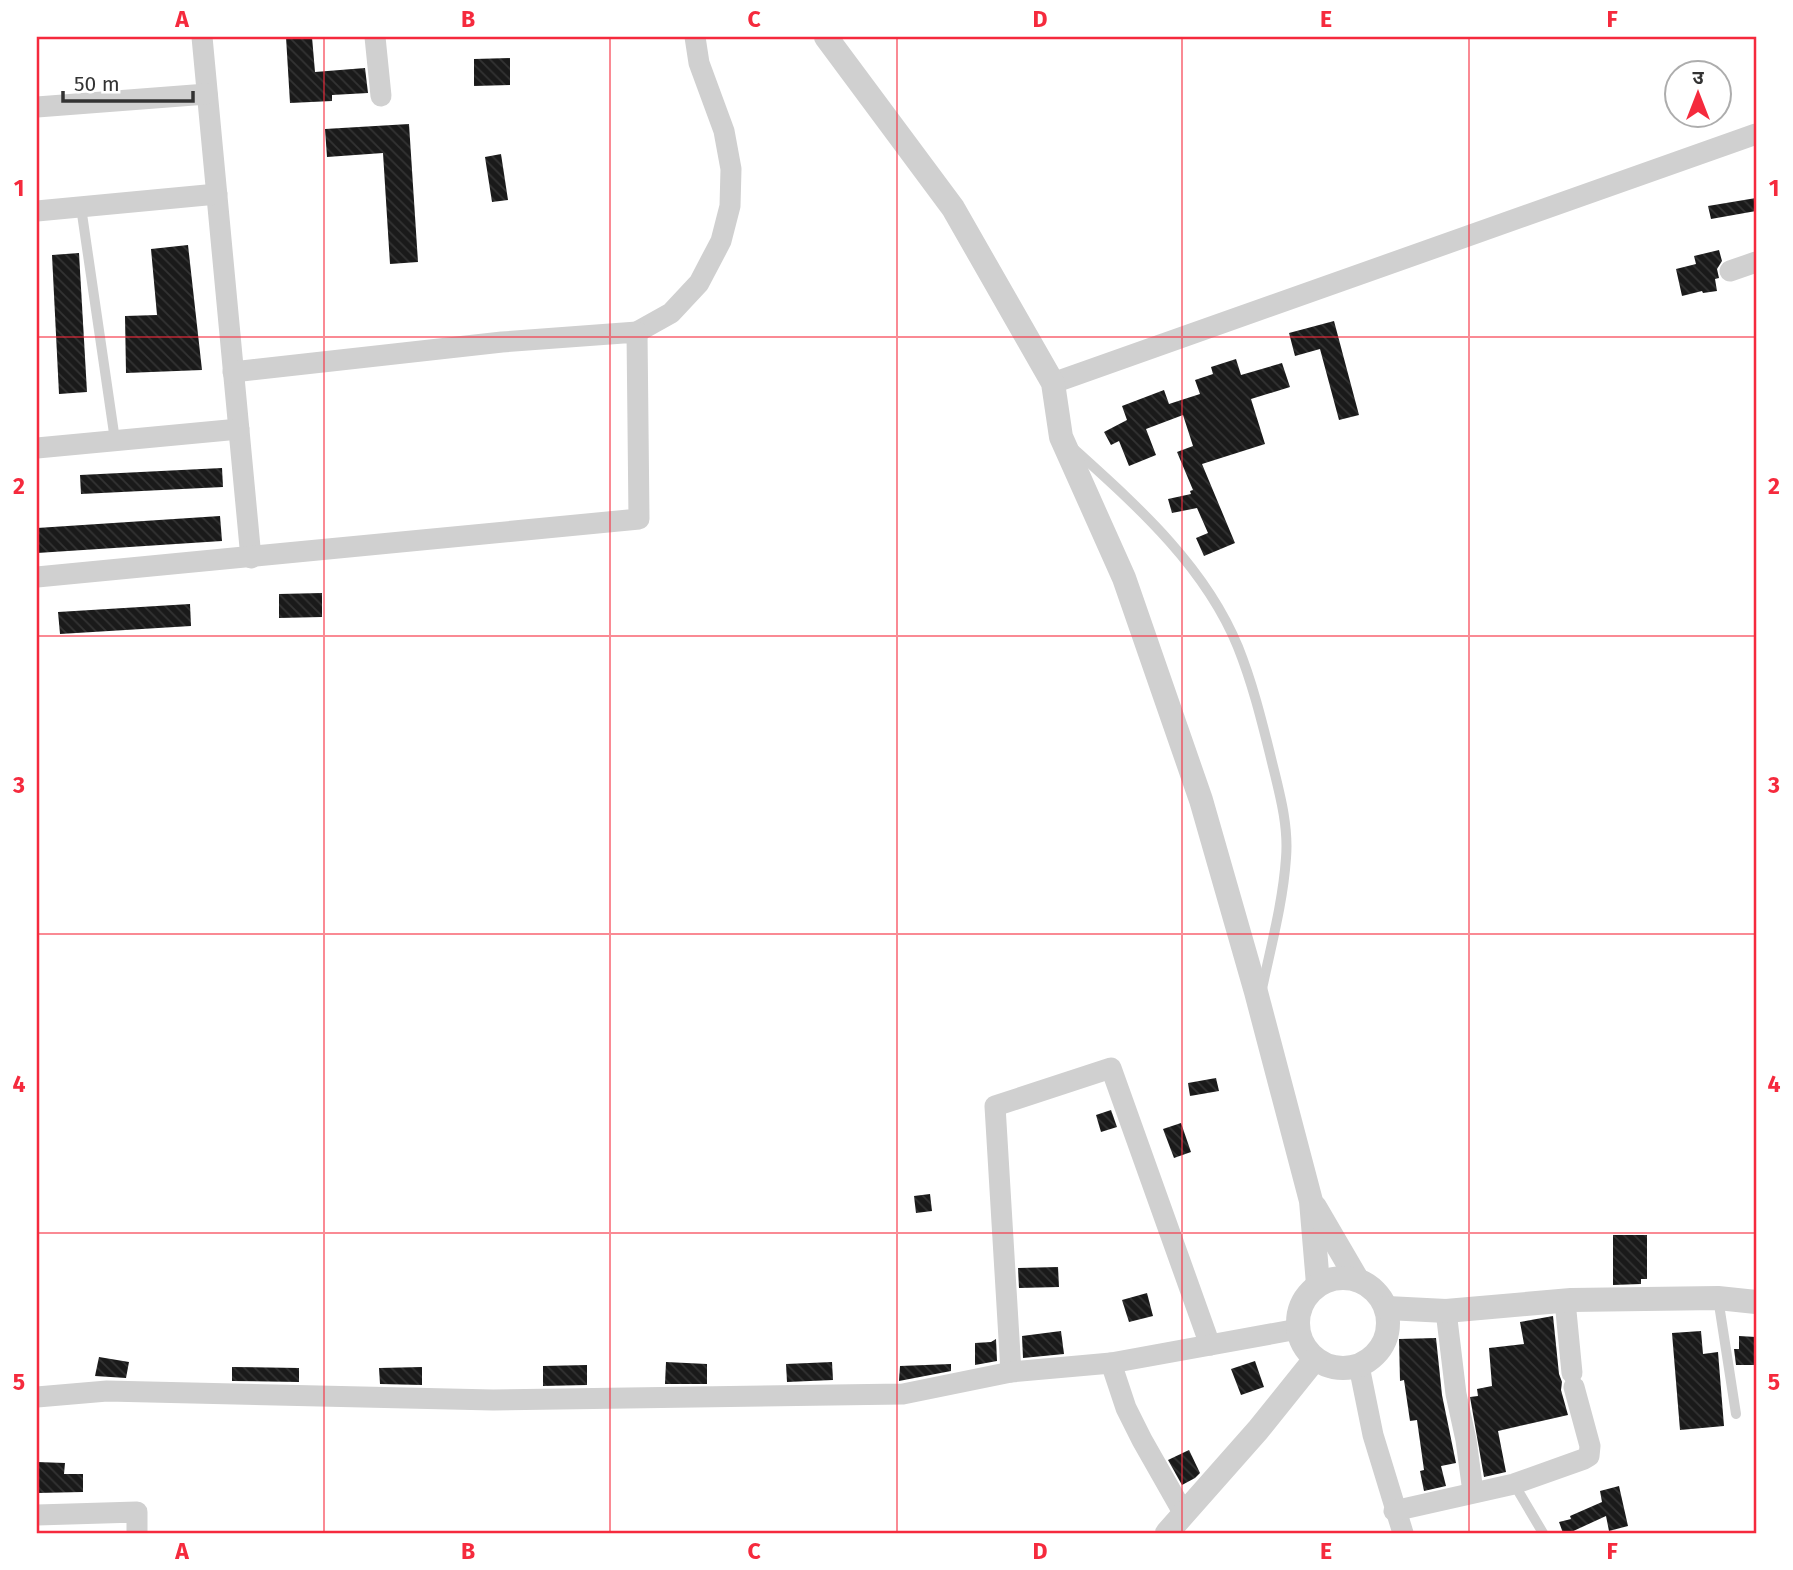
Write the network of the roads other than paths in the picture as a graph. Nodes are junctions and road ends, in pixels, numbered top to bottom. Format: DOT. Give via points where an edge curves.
graph roads {
  1 [pos="202,37"];
  2 [pos="375,37"];
  3 [pos="695,37"];
  4 [pos="826,37"];
  5 [pos="208,94"];
  6 [pos="381,96"];
  7 [pos="37,107"];
  8 [pos="1756,134"];
  9 [pos="217,194"];
  10 [pos="81,207"];
  11 [pos="37,211"];
  12 [pos="1756,262"];
  13 [pos="1730,271"];
  14 [pos="637,332"];
  15 [pos="233,372"];
  16 [pos="1053,383"];
  17 [pos="239,429"];
  18 [pos="1061,437"];
  19 [pos="115,440"];
  20 [pos="37,448"];
  21 [pos="251,558"];
  22 [pos="37,578"];
  23 [pos="1259,1004"];
  24 [pos="1311,1201"];
  25 [pos="1357,1279"];
  26 [pos="1318,1284"];
  27 [pos="1718,1298"];
  28 [pos="1565,1301"];
  29 [pos="1756,1302"];
  30 [pos="1387,1307"];
  31 [pos="1447,1311"];
  32 [pos="1298,1329"];
  33 [pos="1210,1345"];
  34 [pos="1315,1359"];
  35 [pos="1111,1363"];
  36 [pos="1359,1366"];
  37 [pos="1011,1372"];
  38 [pos="37,1397"];
  39 [pos="1736,1414"];
  40 [pos="1514,1483"];
  41 [pos="1473,1492"];
  42 [pos="1394,1511"];
  43 [pos="1184,1514"];
  44 [pos="37,1515"];
  45 [pos="137,1533"];
  46 [pos="1167,1533"];
  47 [pos="1403,1533"];
  48 [pos="1543,1533"];
  1 -- 5 [label="street"];
  2 -- 6 [label="street"];
  3 -- 14 [label="street" via="699,63 724,131 731,169 730,206 722,241 699,283 671,313"];
  4 -- 16 [label="street" via="953,208"];
  5 -- 7 [label="street"];
  5 -- 9 [label="street"];
  8 -- 16 [label="street"];
  9 -- 10 [label="street"];
  9 -- 15 [label="street"];
  10 -- 11 [label="street"];
  10 -- 19 [label="lane"];
  12 -- 13 [label="street"];
  14 -- 15 [label="street"];
  14 -- 21 [label="street" via="639,519"];
  15 -- 17 [label="street"];
  16 -- 18 [label="street"];
  17 -- 19 [label="street"];
  17 -- 21 [label="street"];
  18 -- 23 [label="street" via="1128,591 1201,800"];
  18 -- 23 [label="lane" via="1138,506 1212,597 1237,645 1257,700 1283,809 1287,855"];
  19 -- 20 [label="street"];
  21 -- 22 [label="street"];
  23 -- 24 [label="street"];
  24 -- 25 [label="street"];
  24 -- 26 [label="street"];
  25 -- 26 [label="street" via="1333,1278"];
  25 -- 30 [label="street" via="1370,1285"];
  26 -- 32 [label="street" via="1301,1305"];
  27 -- 28 [label="street"];
  27 -- 29 [label="street"];
  27 -- 39 [label="lane"];
  28 -- 31 [label="street"];
  28 -- 40 [label="street" via="1573,1380 1589,1456"];
  30 -- 31 [label="street"];
  30 -- 36 [label="street" via="1386,1339 1378,1352"];
  31 -- 41 [label="street"];
  32 -- 33 [label="street"];
  32 -- 34 [label="street"];
  33 -- 35 [label="street"];
  33 -- 37 [label="street" via="1111,1068 995,1107"];
  34 -- 36 [label="street" via="1332,1367"];
  34 -- 43 [label="street"];
  35 -- 37 [label="street"];
  35 -- 43 [label="street" via="1126,1408"];
  36 -- 42 [label="street"];
  37 -- 38 [label="street" via="903,1394 493,1400 107,1391"];
  40 -- 41 [label="street"];
  40 -- 48 [label="lane"];
  41 -- 42 [label="street"];
  42 -- 47 [label="street"];
  43 -- 46 [label="street"];
  44 -- 45 [label="street" via="137,1512"];
}
